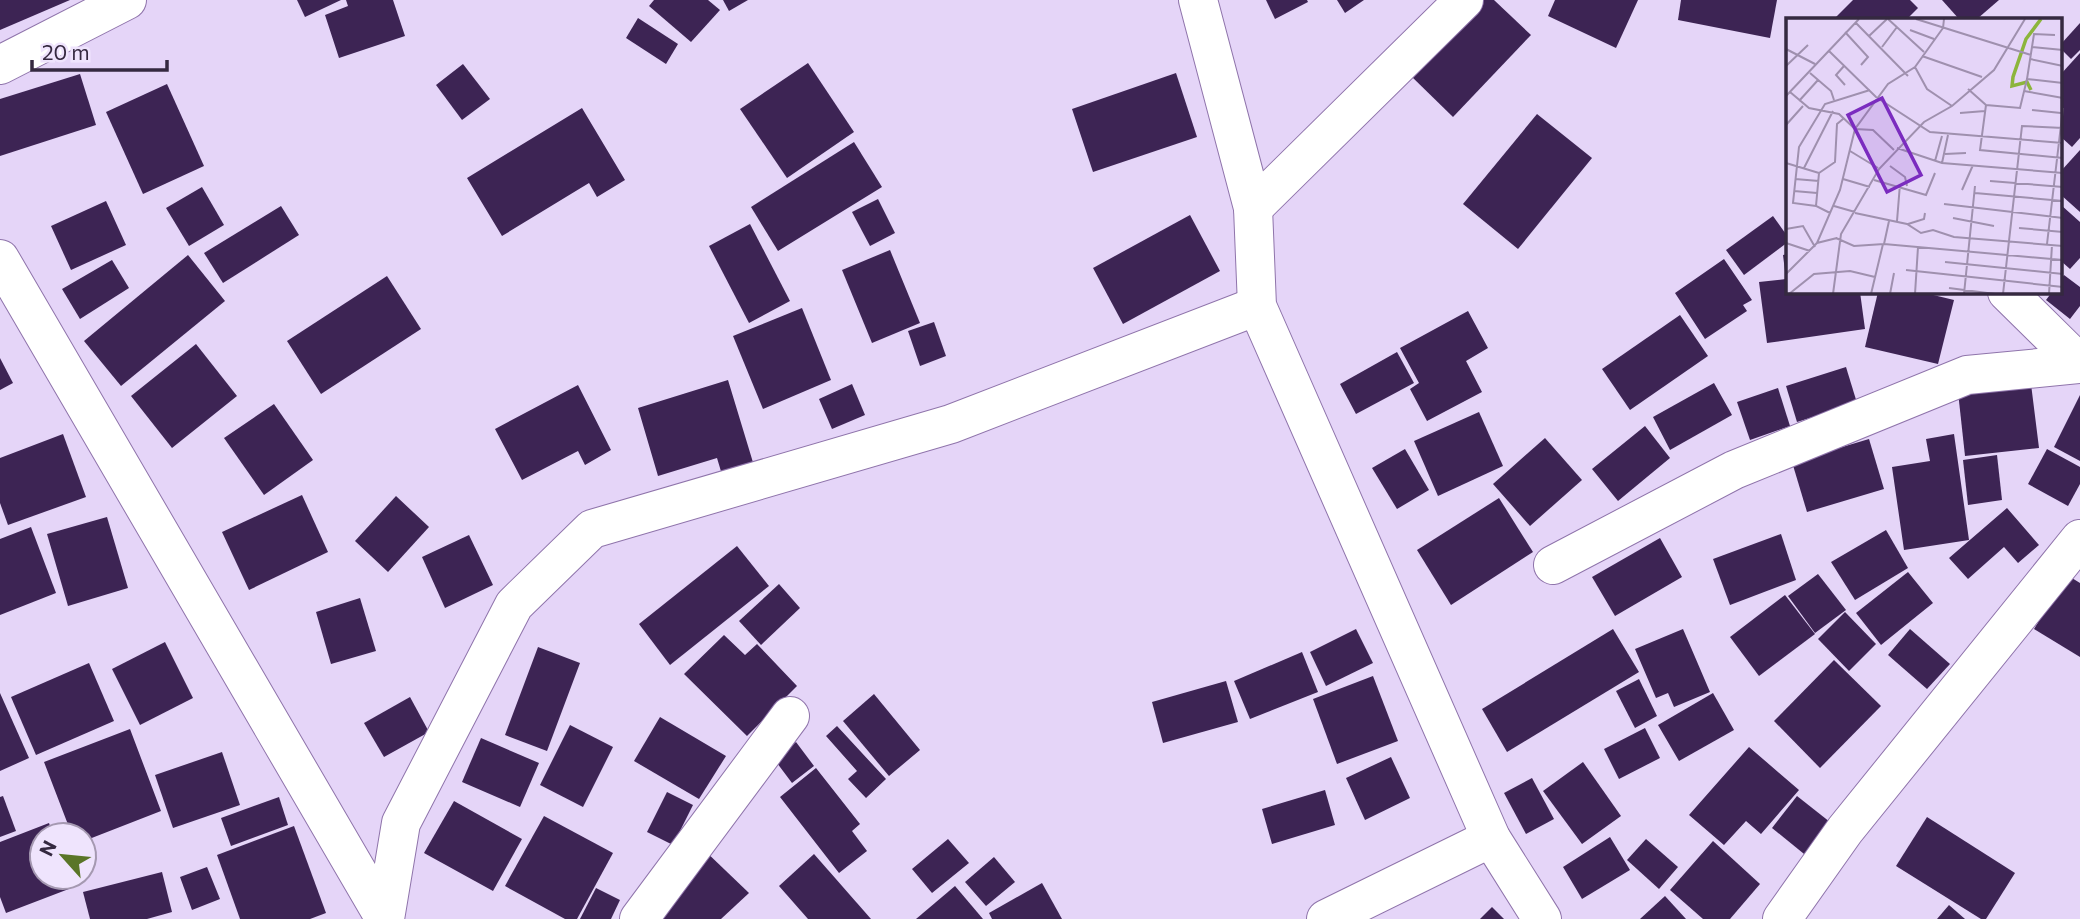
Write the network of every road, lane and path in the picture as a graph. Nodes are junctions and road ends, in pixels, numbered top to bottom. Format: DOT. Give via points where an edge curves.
graph roads {
  1 [pos="127,0"];
  2 [pos="1198,0"];
  3 [pos="1464,0"];
  4 [pos="0,65"];
  5 [pos="1253,208"];
  6 [pos="0,258"];
  7 [pos="2009,294"];
  8 [pos="1257,306"];
  9 [pos="2080,364"];
  10 [pos="2075,553"];
  11 [pos="1553,565"];
  12 [pos="790,716"];
  13 [pos="1491,838"];
  14 [pos="385,919"];
  15 [pos="639,919"];
  16 [pos="1326,919"];
  17 [pos="1542,919"];
  18 [pos="1782,919"];
  1 -- 4 [label="street"];
  2 -- 5 [label="street"];
  3 -- 5 [label="street"];
  5 -- 8 [label="street"];
  6 -- 14 [label="street"];
  7 -- 9 [label="street"];
  8 -- 13 [label="street"];
  8 -- 14 [label="street" via="951,424 592,529 514,605 401,823"];
  9 -- 11 [label="street" via="1967,375 1734,470"];
  10 -- 18 [label="street" via="1845,830"];
  12 -- 15 [label="street"];
  13 -- 16 [label="street"];
  13 -- 17 [label="street"];
}
